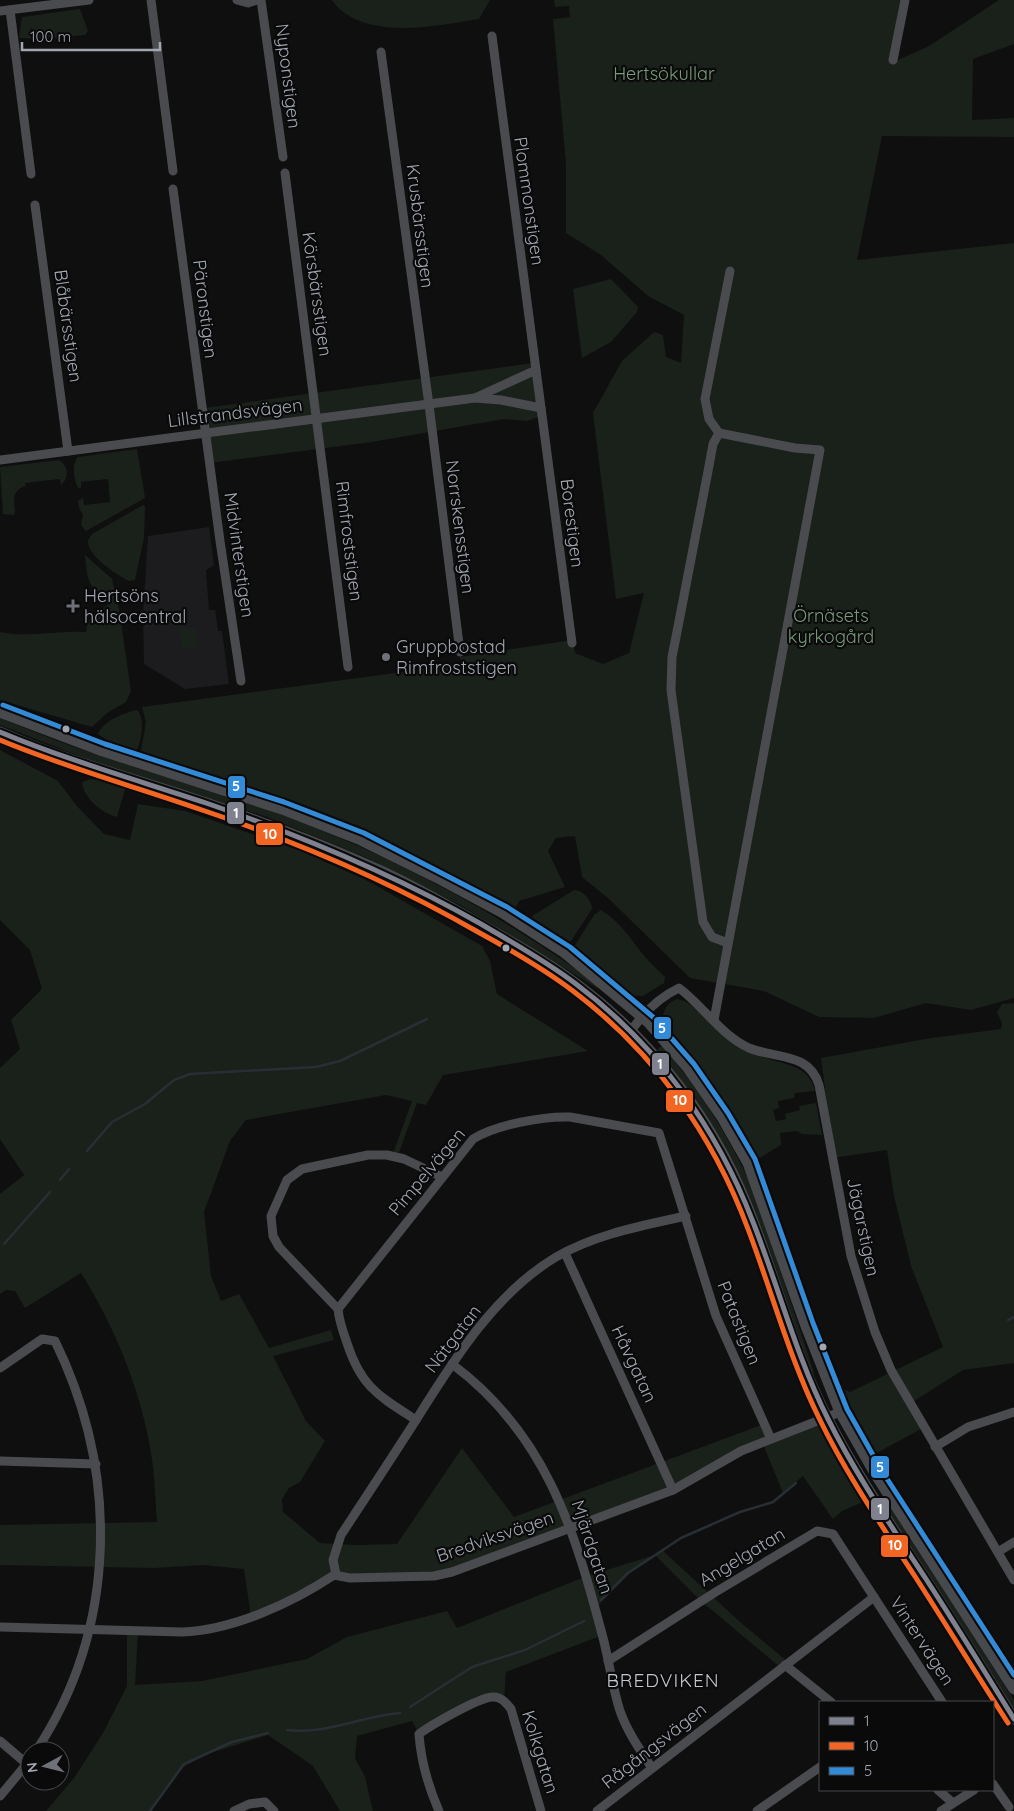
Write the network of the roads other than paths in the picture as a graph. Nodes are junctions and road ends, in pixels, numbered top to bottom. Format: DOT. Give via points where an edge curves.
graph roads {
  1 [pos="89,0"];
  2 [pos="152,0"];
  3 [pos="238,0"];
  4 [pos="259,0"];
  5 [pos="905,0"];
  6 [pos="10,10"];
  7 [pos="0,11"];
  8 [pos="492,36"];
  9 [pos="381,52"];
  10 [pos="893,60"];
  11 [pos="283,157"];
  12 [pos="173,171"];
  13 [pos="285,173"];
  14 [pos="31,174"];
  15 [pos="173,189"];
  16 [pos="36,205"];
  17 [pos="730,270"];
  18 [pos="536,370"];
  19 [pos="475,398"];
  20 [pos="429,404"];
  21 [pos="541,408"];
  22 [pos="317,418"];
  23 [pos="205,433"];
  24 [pos="719,433"];
  25 [pos="68,451"];
  26 [pos="0,460"];
  27 [pos="572,643"];
  28 [pos="460,652"];
  29 [pos="348,667"];
  30 [pos="241,682"];
  31 [pos="0,712"];
  32 [pos="0,732"];
  33 [pos="728,944"];
  34 [pos="641,1016"];
  35 [pos="714,1020"];
  36 [pos="631,1031"];
  37 [pos="442,1177"];
  38 [pos="686,1216"];
  39 [pos="565,1253"];
  40 [pos="338,1309"];
  41 [pos="452,1364"];
  42 [pos="0,1368"];
  43 [pos="840,1412"];
  44 [pos="1014,1412"];
  45 [pos="828,1418"];
  46 [pos="416,1420"];
  47 [pos="771,1439"];
  48 [pos="935,1447"];
  49 [pos="0,1461"];
  50 [pos="96,1464"];
  51 [pos="673,1490"];
  52 [pos="571,1528"];
  53 [pos="1014,1542"];
  54 [pos="998,1552"];
  55 [pos="336,1574"];
  56 [pos="1014,1580"];
  57 [pos="874,1597"];
  58 [pos="0,1627"];
  59 [pos="88,1629"];
  60 [pos="608,1661"];
  61 [pos="785,1665"];
  62 [pos="1014,1689"];
  63 [pos="830,1701"];
  64 [pos="941,1701"];
  65 [pos="1014,1719"];
  66 [pos="0,1741"];
  67 [pos="42,1741"];
  68 [pos="20,1756"];
  69 [pos="652,1768"];
  70 [pos="819,1768"];
  71 [pos="20,1772"];
  72 [pos="994,1785"];
  73 [pos="939,1791"];
  74 [pos="972,1791"];
  75 [pos="0,1796"];
  76 [pos="953,1803"];
  77 [pos="1009,1807"];
  78 [pos="234,1811"];
  79 [pos="274,1811"];
  80 [pos="439,1811"];
  81 [pos="541,1811"];
  82 [pos="597,1811"];
  83 [pos="757,1811"];
  84 [pos="941,1811"];
  1 -- 6 [label="street"];
  2 -- 12 [label="street"];
  3 -- 4 [label="street" via="248,3"];
  4 -- 11 [label="street, Nyponstigen"];
  5 -- 10 [label="street"];
  6 -- 7 [label="street"];
  6 -- 14 [label="street"];
  8 -- 18 [label="street, Plommonstigen"];
  9 -- 20 [label="street, Krusbärsstigen"];
  13 -- 22 [label="street, Körsbärsstigen"];
  15 -- 23 [label="street, Päronstigen"];
  16 -- 25 [label="street, Blåbärsstigen"];
  17 -- 24 [label="street" via="705,399 710,419"];
  18 -- 19 [label="street, Lillstrandsvägen"];
  18 -- 21 [label="street"];
  19 -- 20 [label="street, Lillstrandsvägen"];
  19 -- 21 [label="street, Lillstrandsvägen"];
  20 -- 22 [label="street, Lillstrandsvägen"];
  20 -- 28 [label="street, Norrskensstigen"];
  21 -- 27 [label="street, Borestigen"];
  22 -- 23 [label="street, Lillstrandsvägen"];
  22 -- 29 [label="street, Rimfroststigen"];
  23 -- 25 [label="street, Lillstrandsvägen"];
  23 -- 30 [label="street, Midvinterstigen"];
  24 -- 33 [label="street" via="710,458 677,628 671,690 703,922 712,937"];
  24 -- 33 [label="street" via="820,450"];
  25 -- 26 [label="street, Lillstrandsvägen"];
  31 -- 34 [label="main road" via="103,751 282,808 361,840 503,913 565,954"];
  32 -- 36 [label="main road" via="48,752 285,831 380,870 434,897 546,963 587,992"];
  33 -- 35 [label="street"];
  34 -- 35 [label="street, Jägarstigen" via="661,996 679,988"];
  34 -- 36 [label="street, Jägarstigen"];
  34 -- 43 [label="main road" via="688,1068 722,1117 748,1163"];
  35 -- 48 [label="street, Jägarstigen" via="743,1045 802,1063 814,1071 851,1256 862,1295 891,1370"];
  36 -- 45 [label="main road" via="695,1110 734,1176 800,1356"];
  37 -- 38 [label="street, Pimpelvägen" via="468,1144 483,1133 554,1117 582,1118 659,1133"];
  37 -- 40 [label="street, Pimpelvägen"];
  37 -- 40 [label="street" via="404,1159 378,1154 302,1169 290,1177 271,1216 273,1236"];
  38 -- 39 [label="street, Nätgatan" via="623,1230"];
  38 -- 47 [label="street, Patastigen" via="716,1316"];
  39 -- 41 [label="street, Nätgatan" via="542,1267 509,1296 482,1324"];
  39 -- 51 [label="street, Håvgatan"];
  40 -- 46 [label="street" via="339,1321 360,1377 374,1391"];
  41 -- 46 [label="street, Nätgatan"];
  41 -- 52 [label="street, Mjärdgatan" via="482,1389 518,1430 548,1476"];
  42 -- 50 [label="street" via="42,1339 55,1341 82,1405"];
  43 -- 45 [label="street, Bredviksvägen"];
  43 -- 62 [label="main road" via="876,1475"];
  44 -- 48 [label="street" via="968,1427"];
  45 -- 47 [label="street, Bredviksvägen"];
  45 -- 65 [label="main road" via="859,1474"];
  46 -- 55 [label="street, Nätgatan" via="338,1540 333,1560"];
  47 -- 51 [label="street, Bredviksvägen" via="741,1451"];
  48 -- 54 [label="street, Jägarstigen"];
  49 -- 50 [label="street"];
  50 -- 59 [label="street" via="102,1526 101,1559"];
  51 -- 52 [label="street, Bredviksvägen"];
  52 -- 55 [label="street, Bredviksvägen" via="444,1574 350,1578"];
  52 -- 60 [label="street, Mjärdgatan" via="586,1571"];
  53 -- 54 [label="street"];
  54 -- 56 [label="street, Jägarstigen"];
  55 -- 59 [label="street" via="321,1585 253,1616 217,1628 182,1632"];
  57 -- 60 [label="street, Angelgatan" via="833,1534 818,1531"];
  57 -- 61 [label="street, Rågångsvägen"];
  57 -- 64 [label="street, Vintervägen"];
  58 -- 59 [label="street"];
  59 -- 67 [label="street" via="67,1696"];
  60 -- 69 [label="street, Mjärdgatan" via="621,1713"];
  61 -- 63 [label="street"];
  61 -- 69 [label="street, Rågångsvägen"];
  66 -- 68 [label="street"];
  69 -- 82 [label="street, Rågångsvägen"];
  70 -- 83 [label="street"];
  71 -- 75 [label="street"];
  72 -- 77 [label="street"];
  73 -- 76 [label="street"];
  74 -- 76 [label="street"];
  76 -- 84 [label="street"];
  78 -- 79 [label="street" via="249,1804 265,1802"];
  80 -- 81 [label="street, Kolkgatan" via="420,1754 419,1734 438,1720 492,1697 504,1700 511,1709"];
}
